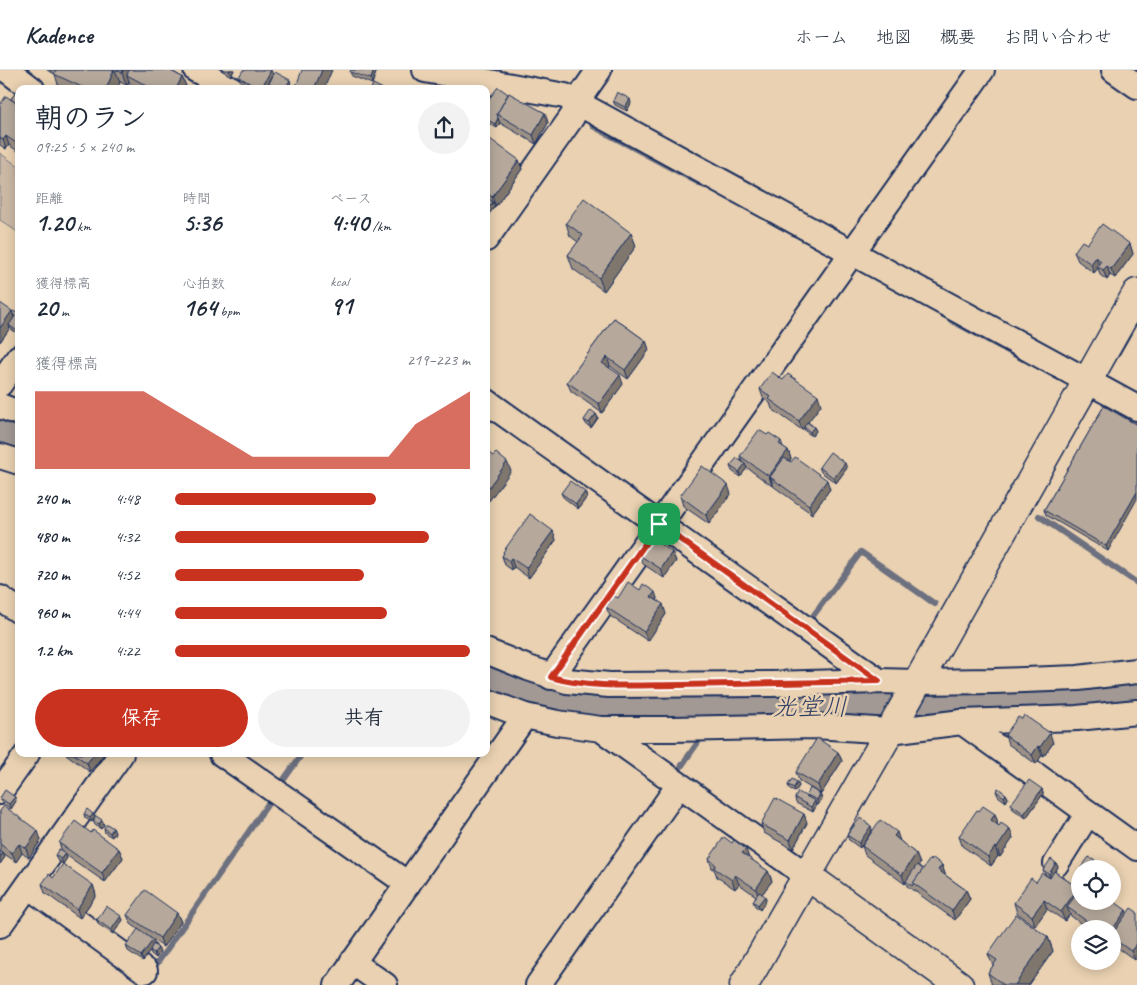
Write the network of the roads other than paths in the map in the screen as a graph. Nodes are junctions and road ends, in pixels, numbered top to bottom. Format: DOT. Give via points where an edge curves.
graph roads {
  1 [pos="8,70"];
  2 [pos="425,70"];
  3 [pos="599,70"];
  4 [pos="982,70"];
  5 [pos="1114,70"];
  6 [pos="199,78"];
  7 [pos="516,78"];
  8 [pos="27,85"];
  9 [pos="220,85"];
  10 [pos="1137,86"];
  11 [pos="579,103"];
  12 [pos="490,232"];
  13 [pos="854,252"];
  14 [pos="1137,292"];
  15 [pos="15,363"];
  16 [pos="1087,380"];
  17 [pos="0,384"];
  18 [pos="490,404"];
  19 [pos="0,406"];
  20 [pos="1137,408"];
  21 [pos="15,412"];
  22 [pos="0,456"];
  23 [pos="15,461"];
  24 [pos="659,524"];
  25 [pos="0,598"];
  26 [pos="15,608"];
  27 [pos="490,653"];
  28 [pos="1137,672"];
  29 [pos="551,677"];
  30 [pos="879,681"];
  31 [pos="916,684"];
  32 [pos="490,703"];
  33 [pos="1137,712"];
  34 [pos="525,716"];
  35 [pos="962,722"];
  36 [pos="892,728"];
  37 [pos="601,729"];
  38 [pos="25,757"];
  39 [pos="119,757"];
  40 [pos="226,757"];
  41 [pos="679,785"];
  42 [pos="0,792"];
  43 [pos="1088,813"];
  44 [pos="1137,848"];
  45 [pos="1056,864"];
  46 [pos="806,875"];
  47 [pos="408,884"];
  48 [pos="28,886"];
  49 [pos="0,925"];
  50 [pos="352,962"];
  51 [pos="145,971"];
  52 [pos="337,985"];
  53 [pos="385,985"];
  54 [pos="538,985"];
  55 [pos="744,985"];
  56 [pos="959,985"];
  1 -- 8 [label="street"];
  2 -- 7 [label="street"];
  3 -- 11 [label="street"];
  4 -- 13 [label="street"];
  5 -- 10 [label="street"];
  6 -- 9 [label="street"];
  7 -- 11 [label="street"];
  11 -- 12 [label="street"];
  11 -- 13 [label="street"];
  13 -- 16 [label="street"];
  13 -- 24 [label="street"];
  14 -- 16 [label="street"];
  15 -- 17 [label="street"];
  16 -- 20 [label="street"];
  16 -- 31 [label="street"];
  18 -- 24 [label="street"];
  19 -- 21 [label="street"];
  22 -- 23 [label="street"];
  24 -- 29 [label="street"];
  24 -- 30 [label="street"];
  25 -- 26 [label="street"];
  27 -- 29 [label="street"];
  28 -- 31 [label="street" via="1078,678"];
  29 -- 30 [label="street" via="567,682 609,685"];
  30 -- 31 [label="street"];
  31 -- 36 [label="street"];
  32 -- 34 [label="street"];
  33 -- 35 [label="street" via="1077,718"];
  34 -- 37 [label="street"];
  34 -- 47 [label="street"];
  35 -- 36 [label="street"];
  35 -- 43 [label="street"];
  36 -- 37 [label="street"];
  36 -- 46 [label="street"];
  37 -- 41 [label="street"];
  38 -- 42 [label="street"];
  39 -- 48 [label="street"];
  40 -- 47 [label="street"];
  41 -- 46 [label="street"];
  41 -- 54 [label="street"];
  43 -- 44 [label="street"];
  43 -- 45 [label="street"];
  46 -- 55 [label="street"];
  46 -- 56 [label="street"];
  47 -- 50 [label="street"];
  48 -- 49 [label="street"];
  48 -- 51 [label="street"];
  50 -- 52 [label="street"];
  50 -- 53 [label="street"];
}
